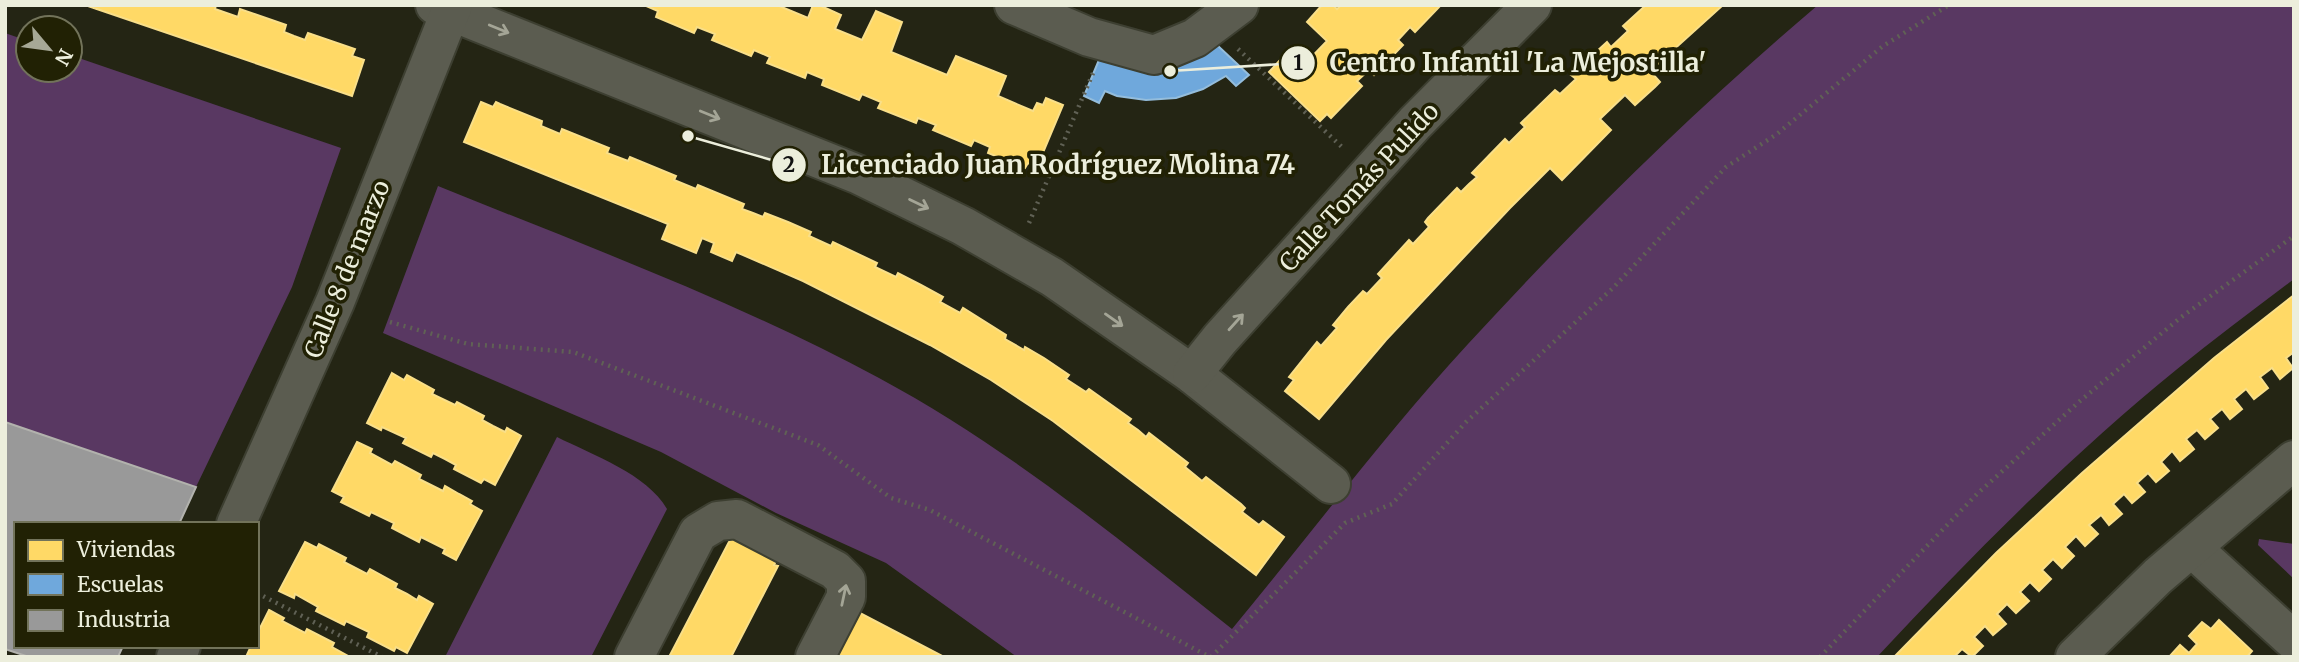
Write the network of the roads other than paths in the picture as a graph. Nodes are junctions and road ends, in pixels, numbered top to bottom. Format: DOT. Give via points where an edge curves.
graph roads {
  1 [pos="1014,5"];
  2 [pos="1532,5"];
  3 [pos="446,7"];
  4 [pos="1226,15"];
  5 [pos="1192,374"];
  6 [pos="2294,460"];
  7 [pos="1331,484"];
  8 [pos="237,522"];
  9 [pos="2192,548"];
  10 [pos="2294,641"];
  11 [pos="634,657"];
  12 [pos="815,657"];
  13 [pos="2075,657"];
  1 -- 4 [label="street" via="1107,42 1154,55 1195,38"];
  5 -- 2 [label="street, Calle Tomás Pulido, one-way" via="1415,124"];
  3 -- 5 [label="street, one-way" via="857,174 963,226 1052,277"];
  3 -- 8 [label="street, Calle 8 de marzo" via="335,302"];
  5 -- 7 [label="street"];
  6 -- 9 [label="street"];
  9 -- 10 [label="street"];
  9 -- 13 [label="street"];
  12 -- 11 [label="street, one-way" via="846,597 846,581 835,570 737,519 718,521 698,533"];
}
